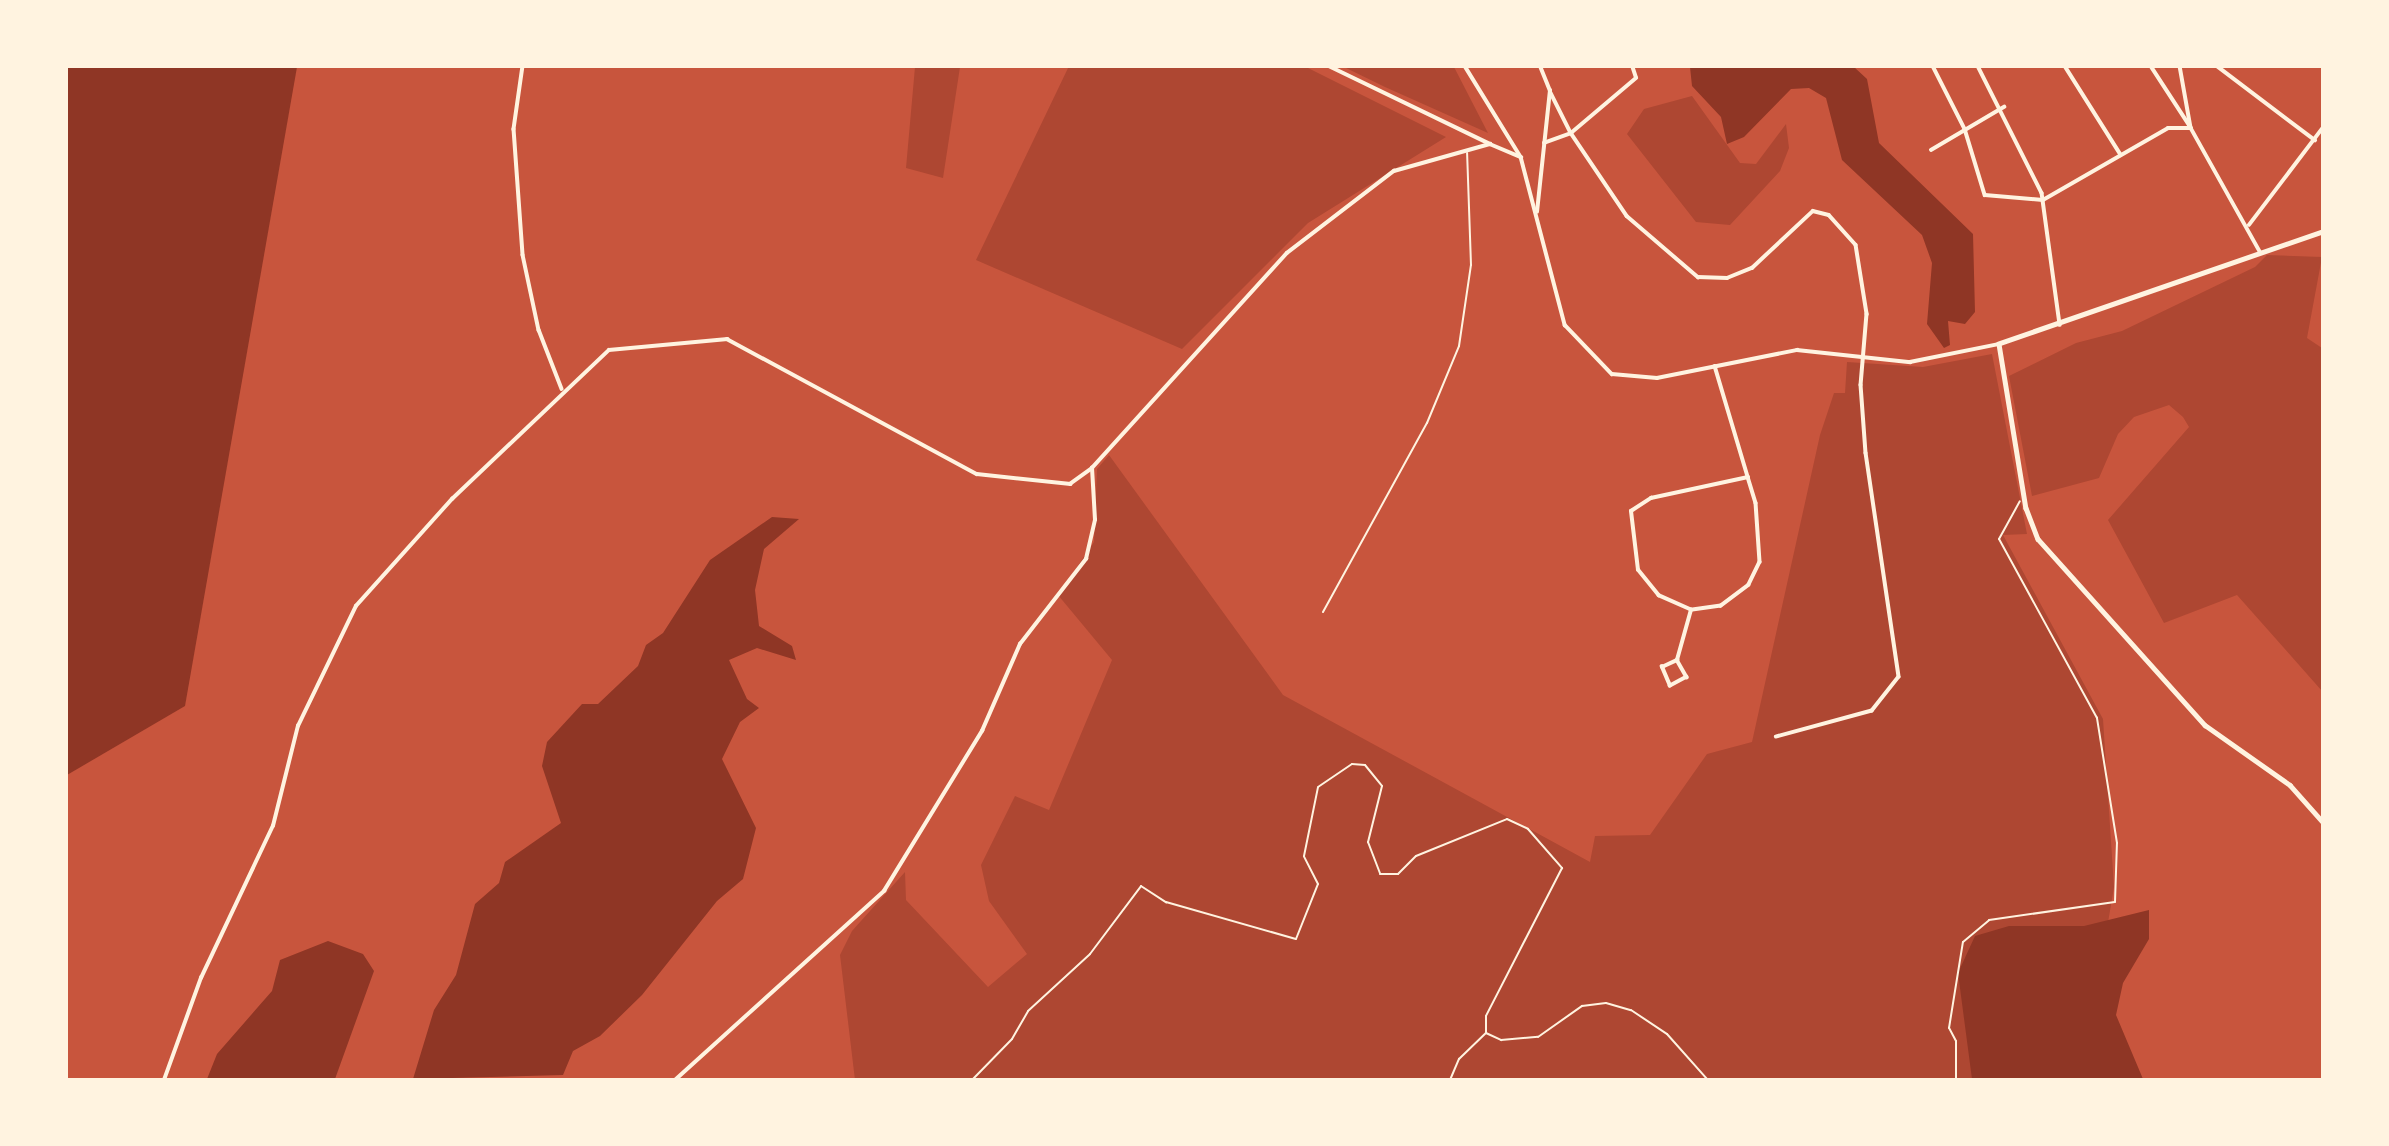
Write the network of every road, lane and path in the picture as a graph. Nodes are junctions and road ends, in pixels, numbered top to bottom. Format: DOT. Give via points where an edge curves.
graph roads {
  1 [pos="523,66"];
  2 [pos="1329,66"];
  3 [pos="1465,66"];
  4 [pos="1540,66"];
  5 [pos="1632,66"];
  6 [pos="1933,66"];
  7 [pos="1978,66"];
  8 [pos="2064,66"];
  9 [pos="2151,66"];
  10 [pos="2180,66"];
  11 [pos="2217,66"];
  12 [pos="1550,92"];
  13 [pos="2004,107"];
  14 [pos="2191,128"];
  15 [pos="1965,129"];
  16 [pos="2322,129"];
  17 [pos="1571,133"];
  18 [pos="2315,140"];
  19 [pos="1544,143"];
  20 [pos="1490,144"];
  21 [pos="1931,150"];
  22 [pos="1467,153"];
  23 [pos="2121,155"];
  24 [pos="1521,157"];
  25 [pos="2043,200"];
  26 [pos="1537,216"];
  27 [pos="2249,225"];
  28 [pos="2322,232"];
  29 [pos="2261,254"];
  30 [pos="2060,326"];
  31 [pos="1999,344"];
  32 [pos="1863,358"];
  33 [pos="1715,366"];
  34 [pos="562,389"];
  35 [pos="1092,468"];
  36 [pos="1748,477"];
  37 [pos="2024,493"];
  38 [pos="1691,610"];
  39 [pos="1323,612"];
  40 [pos="1677,660"];
  41 [pos="1776,737"];
  42 [pos="2322,821"];
  43 [pos="1486,1032"];
  44 [pos="164,1080"];
  45 [pos="675,1080"];
  46 [pos="972,1080"];
  47 [pos="1450,1080"];
  48 [pos="1708,1080"];
  49 [pos="1956,1080"];
  1 -- 34 [label="street" via="514,138 523,255 541,337"];
  2 -- 20 [label="street"];
  3 -- 24 [label="street"];
  4 -- 12 [label="street"];
  5 -- 17 [label="street" via="1636,78"];
  6 -- 15 [label="street"];
  7 -- 13 [label="street"];
  8 -- 23 [label="street"];
  9 -- 14 [label="street"];
  10 -- 14 [label="street"];
  11 -- 18 [label="street"];
  12 -- 17 [label="street"];
  12 -- 19 [label="street"];
  13 -- 15 [label="street"];
  13 -- 25 [label="street"];
  14 -- 23 [label="street" via="2168,128"];
  14 -- 27 [label="street"];
  15 -- 21 [label="street"];
  15 -- 25 [label="street" via="1985,195"];
  16 -- 18 [label="street"];
  17 -- 19 [label="street"];
  17 -- 32 [label="street" via="1627,216 1698,277 1727,278 1752,268 1808,214 1829,215 1856,245 1867,300"];
  18 -- 27 [label="street"];
  19 -- 26 [label="street"];
  20 -- 22 [label="street"];
  20 -- 24 [label="street"];
  22 -- 35 [label="street" via="1394,171 1287,253"];
  22 -- 39 [label="lane" via="1471,265 1459,346 1427,423"];
  23 -- 25 [label="street"];
  24 -- 26 [label="street"];
  25 -- 30 [label="street"];
  26 -- 33 [label="street" via="1565,325 1606,371 1642,379"];
  27 -- 29 [label="street"];
  28 -- 29 [label="street"];
  29 -- 30 [label="street"];
  30 -- 31 [label="street"];
  31 -- 32 [label="street" via="1910,362"];
  31 -- 37 [label="street"];
  32 -- 33 [label="street" via="1797,350"];
  32 -- 41 [label="street" via="1868,468 1899,677 1872,711"];
  33 -- 36 [label="street"];
  34 -- 35 [label="street" via="610,349 723,338 988,478 1067,485"];
  34 -- 44 [label="street" via="348,621 298,726 273,826 201,978"];
  35 -- 45 [label="street" via="1094,520 1086,559 1020,644 982,731 884,891"];
  36 -- 38 [label="street" via="1762,543 1758,570 1729,603"];
  36 -- 38 [label="street" via="1651,498 1631,511 1628,533 1641,578 1665,600"];
  37 -- 42 [label="street" via="2041,542 2191,710 2298,792"];
  37 -- 49 [label="path" via="1999,539 2097,718 2117,843 2115,902 1989,920 1963,942 1949,1028 1956,1041"];
  38 -- 40 [label="street"];
  40 -- 40 [label="street" via="1662,667 1670,686 1687,677"];
  43 -- 46 [label="path" via="1486,1016 1562,867 1528,829 1507,819 1416,856 1398,874 1380,874 1368,842 1382,786 1365,765 1353,764 1318,787 1304,856 1318,884 1296,939 1166,902 1141,886 1097,946 1028,1011 1012,1039"];
  43 -- 47 [label="path" via="1459,1059"];
  43 -- 48 [label="path" via="1501,1040 1538,1037 1582,1006 1622,1006 1688,1051"];
}
